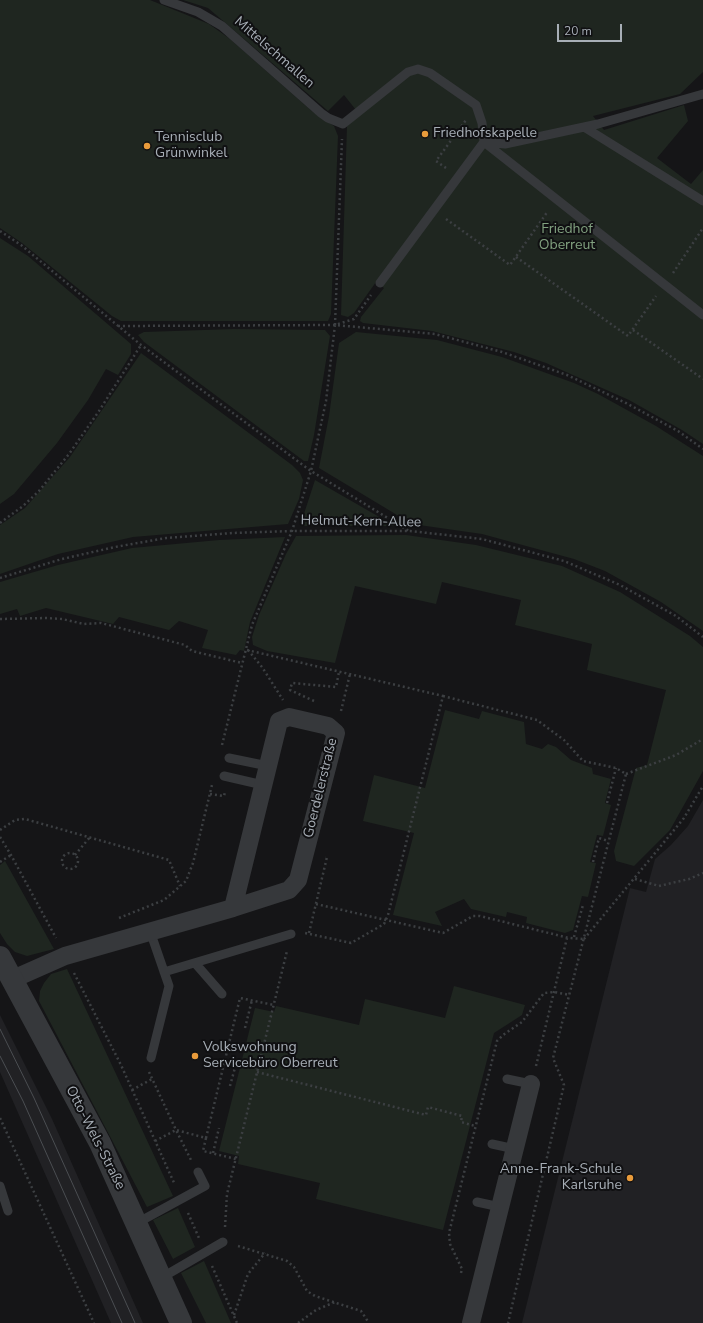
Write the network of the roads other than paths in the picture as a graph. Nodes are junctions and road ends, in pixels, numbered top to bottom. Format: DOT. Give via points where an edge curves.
graph roads {
  1 [pos="164,0"];
  2 [pos="703,94"];
  3 [pos="584,127"];
  4 [pos="484,142"];
  5 [pos="703,201"];
  6 [pos="380,283"];
  7 [pos="703,315"];
  8 [pos="229,758"];
  9 [pos="268,766"];
  10 [pos="224,776"];
  11 [pos="263,785"];
  12 [pos="233,908"];
  13 [pos="150,931"];
  14 [pos="291,934"];
  15 [pos="0,957"];
  16 [pos="195,963"];
  17 [pos="164,972"];
  18 [pos="13,979"];
  19 [pos="222,994"];
  20 [pos="151,1058"];
  21 [pos="508,1078"];
  22 [pos="531,1084"];
  23 [pos="492,1144"];
  24 [pos="515,1149"];
  25 [pos="198,1172"];
  26 [pos="0,1186"];
  27 [pos="477,1202"];
  28 [pos="500,1207"];
  29 [pos="8,1211"];
  30 [pos="137,1223"];
  31 [pos="223,1242"];
  32 [pos="161,1278"];
  33 [pos="181,1323"];
  34 [pos="471,1323"];
  1 -- 4 [label="lane, Mittelschmallen" via="198,12 222,26 328,118 343,124 408,72 418,69 430,73 476,105 482,123"];
  2 -- 3 [label="lane"];
  3 -- 4 [label="lane" via="505,144"];
  3 -- 5 [label="lane"];
  4 -- 6 [label="lane"];
  4 -- 7 [label="lane"];
  8 -- 9 [label="lane"];
  9 -- 11 [label="street"];
  9 -- 12 [label="street, Goerdelerstraße" via="279,721 289,717 328,726 336,733 298,880 289,890"];
  10 -- 11 [label="lane"];
  11 -- 12 [label="street"];
  12 -- 13 [label="street, Goerdelerstraße"];
  13 -- 17 [label="lane"];
  13 -- 18 [label="street, Goerdelerstraße" via="65,956"];
  14 -- 16 [label="lane"];
  15 -- 18 [label="street, Otto-Wels-Straße"];
  16 -- 17 [label="lane"];
  16 -- 19 [label="lane"];
  17 -- 20 [label="lane" via="169,986"];
  18 -- 30 [label="street, Otto-Wels-Straße" via="100,1143"];
  21 -- 22 [label="lane"];
  22 -- 24 [label="street"];
  23 -- 24 [label="lane"];
  24 -- 28 [label="street"];
  25 -- 30 [label="lane" via="205,1186"];
  26 -- 29 [label="lane"];
  27 -- 28 [label="lane"];
  28 -- 34 [label="street"];
  30 -- 32 [label="street, Otto-Wels-Straße"];
  31 -- 32 [label="lane"];
  32 -- 33 [label="street, Otto-Wels-Straße"];
}
